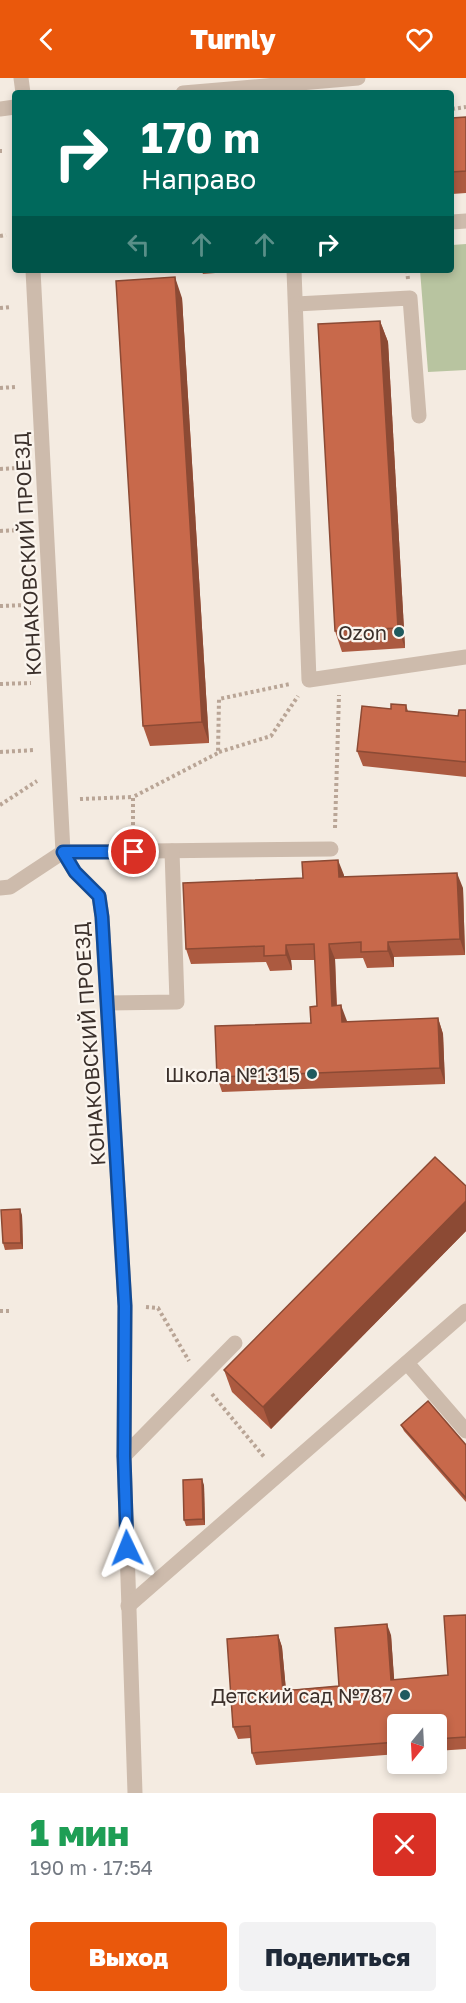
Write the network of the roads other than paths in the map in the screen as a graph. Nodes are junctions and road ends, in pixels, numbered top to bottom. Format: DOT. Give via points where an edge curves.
graph roads {
  1 [pos="358,78"];
  2 [pos="218,90"];
  3 [pos="33,273"];
  4 [pos="294,273"];
  5 [pos="296,304"];
  6 [pos="419,416"];
  7 [pos="466,657"];
  8 [pos="331,849"];
  9 [pos="63,852"];
  10 [pos="172,852"];
  11 [pos="0,888"];
  12 [pos="108,1003"];
  13 [pos="466,1311"];
  14 [pos="235,1343"];
  15 [pos="406,1363"];
  16 [pos="466,1431"];
  17 [pos="124,1456"];
  18 [pos="128,1606"];
  19 [pos="135,1793"];
  1 -- 2 [label="street"];
  3 -- 9 [label="street, КОНАКОВСКИЙ ПРОЕЗД"];
  4 -- 5 [label="street"];
  5 -- 6 [label="street" via="410,298"];
  5 -- 7 [label="street" via="309,680"];
  8 -- 10 [label="street"];
  9 -- 10 [label="street"];
  9 -- 11 [label="street" via="10,887"];
  9 -- 12 [label="street, КОНАКОВСКИЙ ПРОЕЗД" via="75,872 99,896"];
  10 -- 12 [label="street" via="177,1002"];
  12 -- 17 [label="street, КОНАКОВСКИЙ ПРОЕЗД" via="125,1306"];
  13 -- 15 [label="street"];
  14 -- 17 [label="street"];
  15 -- 16 [label="street"];
  15 -- 18 [label="street"];
  17 -- 18 [label="street, КОНАКОВСКИЙ ПРОЕЗД"];
  18 -- 19 [label="street, КОНАКОВСКИЙ ПРОЕЗД"];
}
